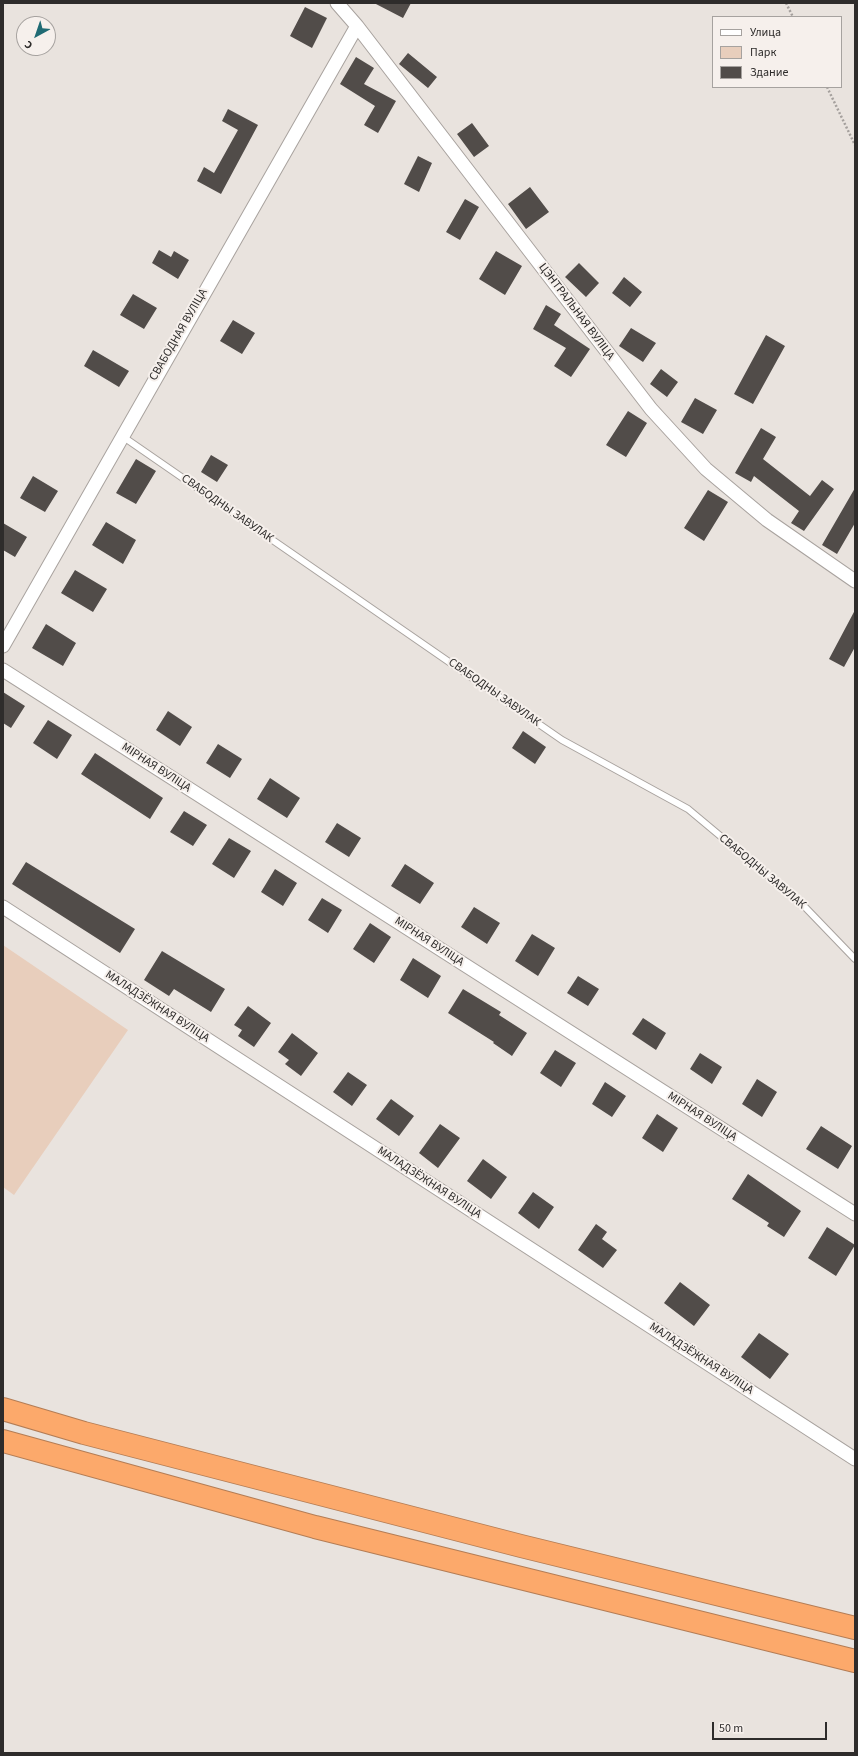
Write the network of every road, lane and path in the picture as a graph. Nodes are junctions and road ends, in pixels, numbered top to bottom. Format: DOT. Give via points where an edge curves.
graph roads {
  1 [pos="337,3"];
  2 [pos="786,3"];
  3 [pos="792,16"];
  4 [pos="357,26"];
  5 [pos="827,88"];
  6 [pos="855,145"];
  7 [pos="122,436"];
  8 [pos="855,581"];
  9 [pos="3,646"];
  10 [pos="3,670"];
  11 [pos="3,907"];
  12 [pos="855,959"];
  13 [pos="855,1214"];
  14 [pos="3,1409"];
  15 [pos="3,1441"];
  16 [pos="855,1459"];
  17 [pos="855,1628"];
  18 [pos="855,1661"];
  1 -- 4 [label="street, ЦЭНТРАЛЬНАЯ ВУЛІЦА"];
  2 -- 3 [label="path"];
  4 -- 7 [label="street, СВАБОДНАЯ ВУЛІЦА"];
  4 -- 8 [label="street, ЦЭНТРАЛЬНАЯ ВУЛІЦА" via="651,409 706,469 767,520"];
  5 -- 6 [label="path"];
  7 -- 9 [label="street, СВАБОДНАЯ ВУЛІЦА"];
  7 -- 12 [label="lane, СВАБОДНЫ ЗАВУЛАК" via="562,740 688,809 803,905"];
  10 -- 13 [label="street, МІРНАЯ ВУЛІЦА"];
  11 -- 16 [label="street, МАЛАДЗЁЖНАЯ ВУЛІЦА"];
  14 -- 17 [label="highway" via="84,1433 521,1546"];
  15 -- 18 [label="highway" via="315,1527"];
}
